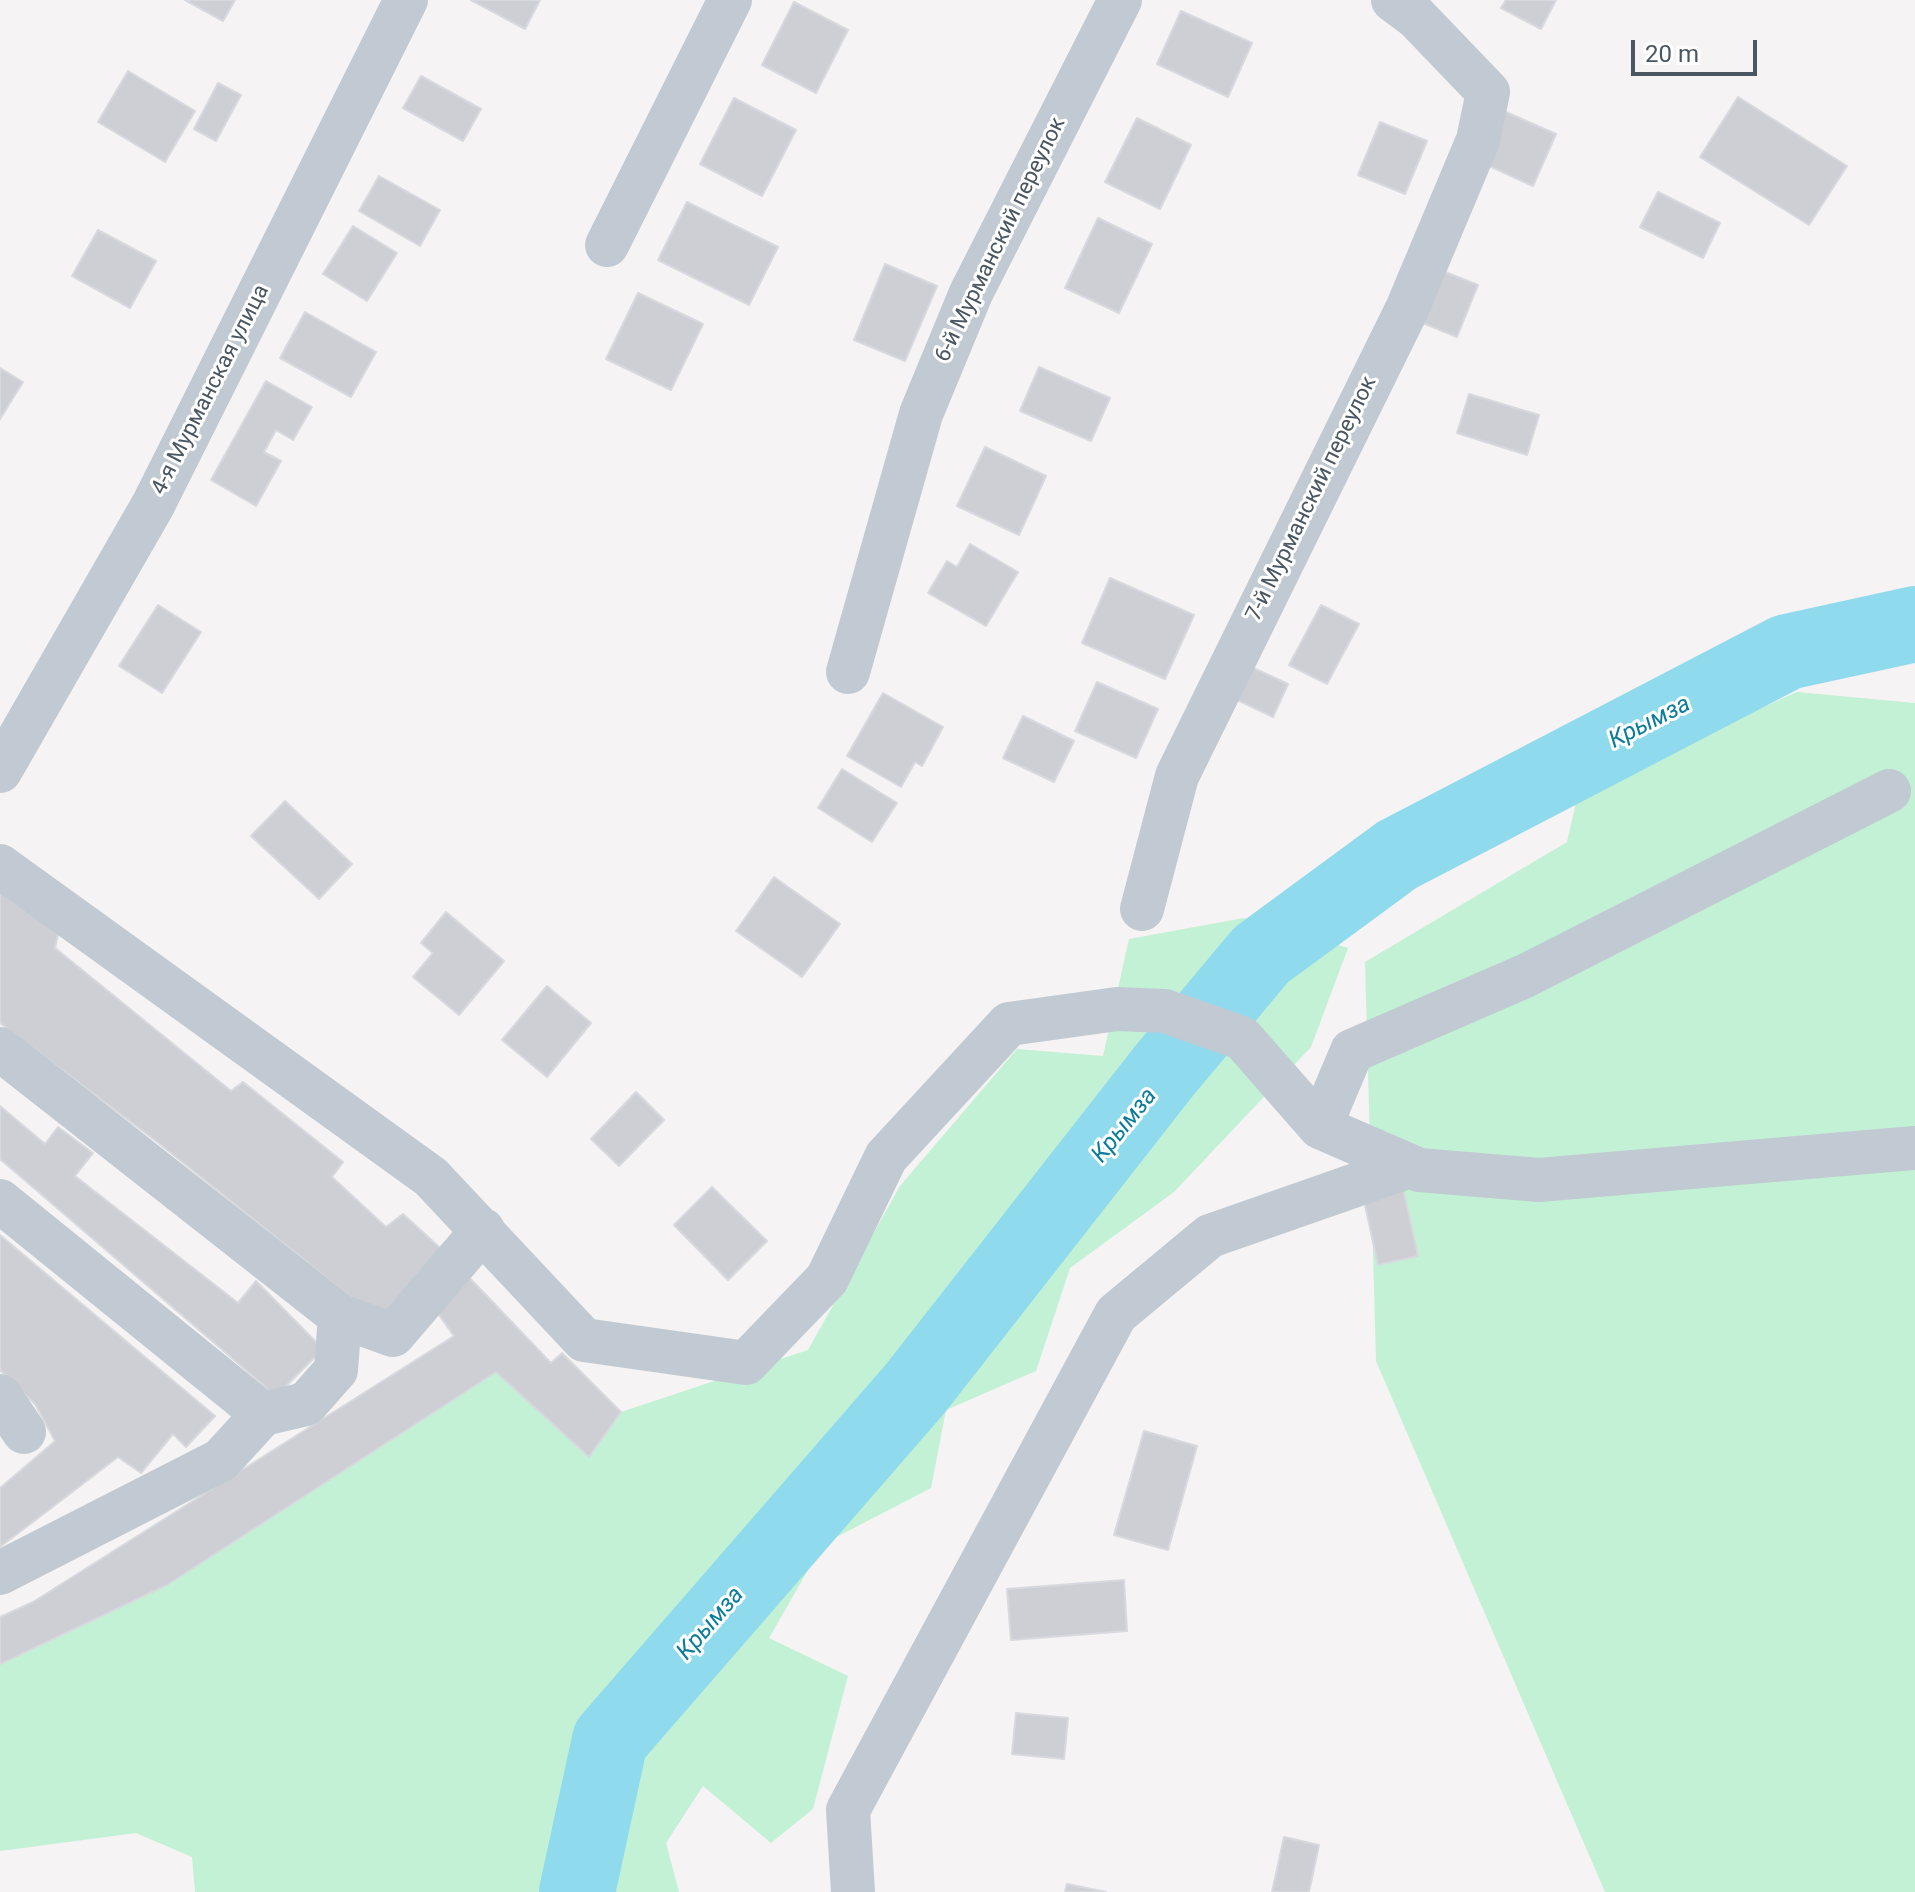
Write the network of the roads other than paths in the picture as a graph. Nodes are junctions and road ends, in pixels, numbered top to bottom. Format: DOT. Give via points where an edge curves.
graph roads {
  1 [pos="406,0"];
  2 [pos="730,0"];
  3 [pos="1120,0"];
  4 [pos="1393,0"];
  5 [pos="607,245"];
  6 [pos="848,672"];
  7 [pos="0,771"];
  8 [pos="1889,791"];
  9 [pos="0,866"];
  10 [pos="1142,909"];
  11 [pos="0,1049"];
  12 [pos="1320,1127"];
  13 [pos="1915,1148"];
  14 [pos="1410,1166"];
  15 [pos="0,1201"];
  16 [pos="483,1230"];
  17 [pos="340,1316"];
  18 [pos="0,1396"];
  19 [pos="263,1414"];
  20 [pos="24,1432"];
  21 [pos="0,1573"];
  22 [pos="853,1892"];
  1 -- 7 [label="street, 4-я Мурманская улица" via="153,505"];
  2 -- 5 [label="street"];
  3 -- 6 [label="street, 6-й Мурманский переулок" via="971,293 926,400"];
  4 -- 10 [label="street, 7-й Мурманский переулок" via="1488,92 1478,140 1407,309 1177,776"];
  8 -- 12 [label="street" via="1525,976 1352,1051"];
  9 -- 16 [label="street" via="431,1177"];
  11 -- 17 [label="street"];
  12 -- 14 [label="street"];
  12 -- 16 [label="street" via="1242,1038 1165,1011 1117,1009 1009,1024 886,1157 827,1279 746,1363 584,1340"];
  13 -- 14 [label="street" via="1539,1180"];
  14 -- 22 [label="street" via="1210,1236 1116,1314 848,1810"];
  15 -- 19 [label="street"];
  16 -- 17 [label="street" via="393,1335"];
  17 -- 19 [label="street" via="336,1370 306,1404"];
  18 -- 20 [label="street"];
  19 -- 21 [label="street" via="221,1460"];
}
